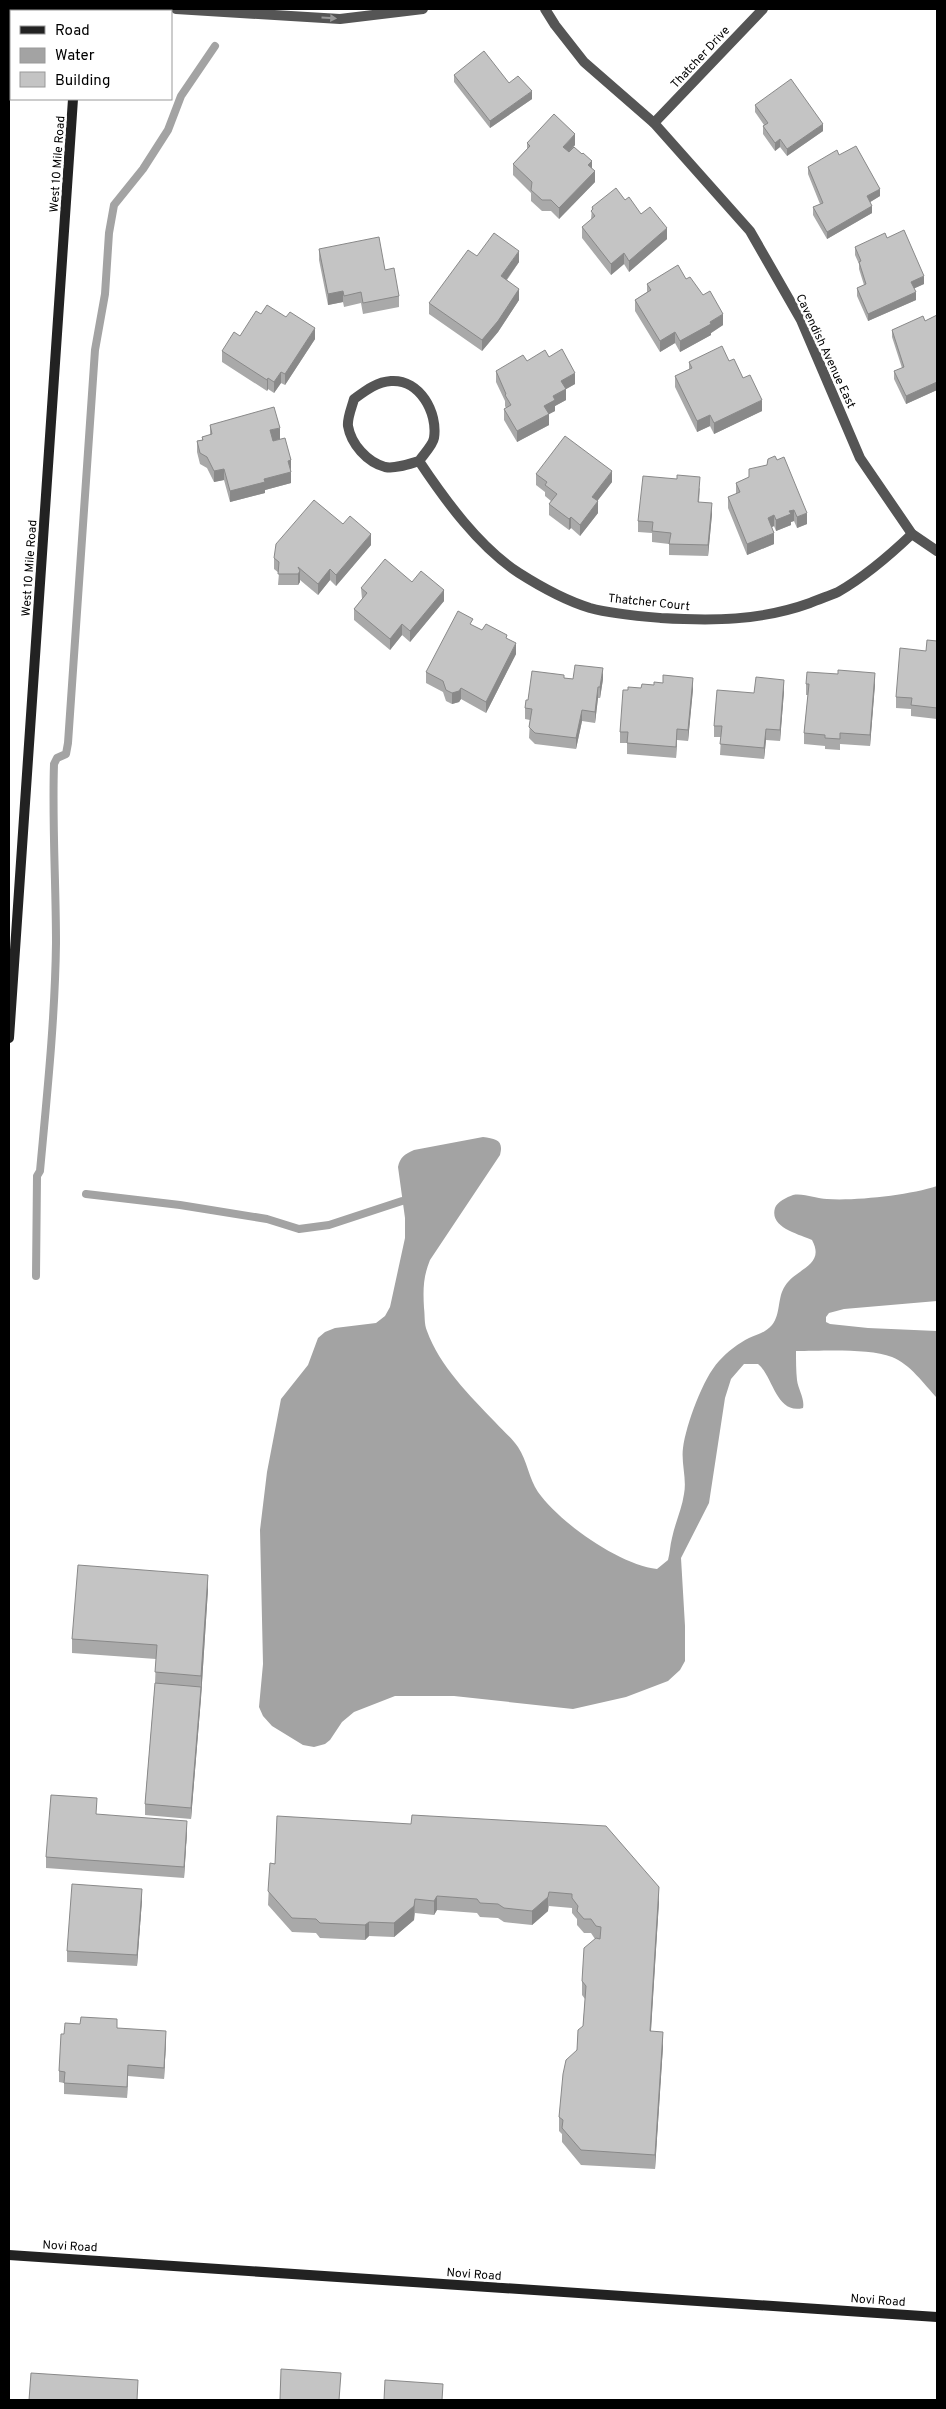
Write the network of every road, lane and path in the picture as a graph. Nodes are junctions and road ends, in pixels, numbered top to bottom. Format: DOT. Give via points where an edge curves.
graph roads {
  1 [pos="176,9"];
  2 [pos="423,9"];
  3 [pos="545,9"];
  4 [pos="763,9"];
  5 [pos="249,12"];
  6 [pos="73,100"];
  7 [pos="654,123"];
  8 [pos="419,461"];
  9 [pos="912,534"];
  10 [pos="937,551"];
  11 [pos="9,1038"];
  12 [pos="9,2255"];
  13 [pos="937,2317"];
  1 -- 5 [label="street"];
  5 -- 2 [label="street, one-way" via="340,19"];
  3 -- 7 [label="street, Cavendish Avenue East" via="584,62"];
  4 -- 7 [label="street, Thatcher Drive"];
  6 -- 11 [label="main road, West 10 Mile Road"];
  7 -- 9 [label="street, Cavendish Avenue East" via="750,231 801,320 860,458"];
  8 -- 8 [label="street" via="434,440 432,414 422,395 411,386 392,381 372,386 354,399 348,425 357,448 386,467"];
  8 -- 9 [label="street, Thatcher Court" via="450,505 517,572 553,594 590,608 637,616 710,621 755,618 796,608 836,593 865,575"];
  9 -- 10 [label="street, Cavendish Avenue East"];
  12 -- 13 [label="main road, Novi Road"];
}
